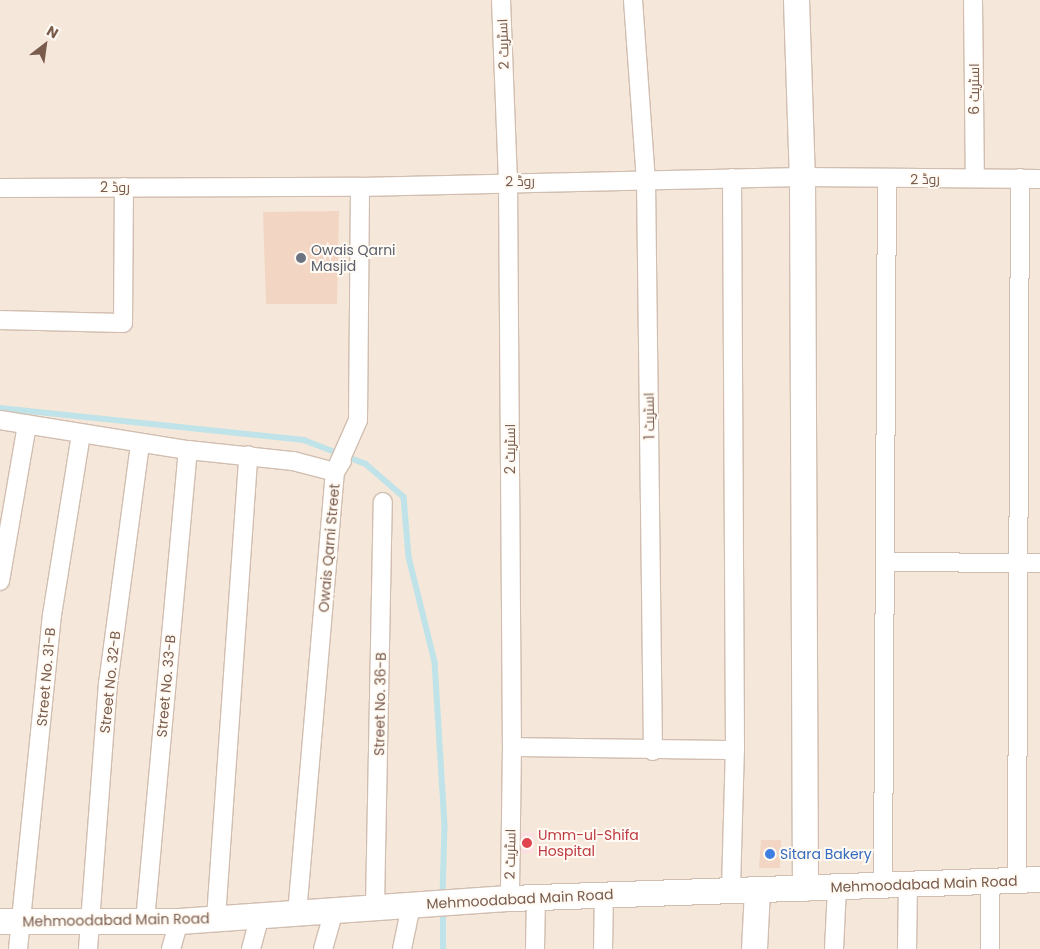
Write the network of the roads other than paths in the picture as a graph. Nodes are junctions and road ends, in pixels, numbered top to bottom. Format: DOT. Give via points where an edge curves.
graph roads {
  1 [pos="501,0"];
  2 [pos="633,0"];
  3 [pos="796,0"];
  4 [pos="973,0"];
  5 [pos="802,177"];
  6 [pos="732,178"];
  7 [pos="975,178"];
  8 [pos="1020,178"];
  9 [pos="1040,178"];
  10 [pos="886,179"];
  11 [pos="646,180"];
  12 [pos="508,181"];
  13 [pos="124,187"];
  14 [pos="360,187"];
  15 [pos="0,188"];
  16 [pos="0,320"];
  17 [pos="0,420"];
  18 [pos="27,424"];
  19 [pos="81,433"];
  20 [pos="140,443"];
  21 [pos="188,450"];
  22 [pos="248,455"];
  23 [pos="339,466"];
  24 [pos="383,502"];
  25 [pos="886,562"];
  26 [pos="1020,564"];
  27 [pos="1040,564"];
  28 [pos="0,581"];
  29 [pos="512,747"];
  30 [pos="735,750"];
  31 [pos="653,751"];
  32 [pos="1028,880"];
  33 [pos="990,882"];
  34 [pos="883,886"];
  35 [pos="908,886"];
  36 [pos="837,887"];
  37 [pos="805,888"];
  38 [pos="731,889"];
  39 [pos="757,890"];
  40 [pos="604,894"];
  41 [pos="536,897"];
  42 [pos="501,899"];
  43 [pos="416,905"];
  44 [pos="374,906"];
  45 [pos="333,913"];
  46 [pos="297,914"];
  47 [pos="260,915"];
  48 [pos="216,918"];
  49 [pos="144,921"];
  50 [pos="179,921"];
  51 [pos="11,922"];
  52 [pos="90,922"];
  53 [pos="18,949"];
  54 [pos="88,949"];
  55 [pos="171,949"];
  56 [pos="252,949"];
  57 [pos="323,949"];
  58 [pos="402,949"];
  59 [pos="535,949"];
  60 [pos="604,949"];
  61 [pos="754,949"];
  62 [pos="834,949"];
  63 [pos="908,949"];
  64 [pos="990,949"];
  1 -- 12 [label="street, اسٹریٹ 2"];
  2 -- 11 [label="street, اسٹریٹ 1"];
  3 -- 5 [label="main road"];
  4 -- 7 [label="street, اسٹریٹ 6"];
  5 -- 6 [label="street, روڈ 2"];
  5 -- 10 [label="street, روڈ 2"];
  5 -- 37 [label="main road"];
  6 -- 11 [label="street, روڈ 2"];
  6 -- 30 [label="street"];
  7 -- 8 [label="street, روڈ 2"];
  7 -- 10 [label="street, روڈ 2"];
  8 -- 9 [label="street, روڈ 2"];
  8 -- 26 [label="street"];
  10 -- 25 [label="street"];
  11 -- 12 [label="street, روڈ 2"];
  11 -- 31 [label="street, اسٹریٹ 1"];
  12 -- 14 [label="street, روڈ 2"];
  12 -- 29 [label="street, اسٹریٹ 2"];
  13 -- 14 [label="street, روڈ 2"];
  13 -- 15 [label="street, روڈ 2"];
  13 -- 16 [label="street" via="123,323"];
  14 -- 23 [label="street, Owais Qarni Street" via="358,420"];
  17 -- 18 [label="street"];
  18 -- 19 [label="street"];
  18 -- 28 [label="street"];
  19 -- 20 [label="street"];
  19 -- 51 [label="street, Street No. 31-B" via="52,615"];
  20 -- 21 [label="street"];
  20 -- 52 [label="street, Street No. 32-B" via="108,684"];
  21 -- 22 [label="street"];
  21 -- 49 [label="street, Street No. 33-B"];
  22 -- 23 [label="street"];
  22 -- 48 [label="street"];
  23 -- 46 [label="street, Owais Qarni Street"];
  24 -- 44 [label="street, Street No. 36-B"];
  25 -- 26 [label="street"];
  25 -- 34 [label="street"];
  26 -- 27 [label="street"];
  26 -- 32 [label="street"];
  29 -- 31 [label="street"];
  29 -- 42 [label="street, اسٹریٹ 2"];
  30 -- 31 [label="street"];
  30 -- 38 [label="street"];
  32 -- 33 [label="main road, Mehmoodabad Main Road"];
  33 -- 35 [label="main road, Mehmoodabad Main Road"];
  33 -- 64 [label="street"];
  34 -- 35 [label="main road, Mehmoodabad Main Road"];
  34 -- 36 [label="main road, Mehmoodabad Main Road"];
  35 -- 63 [label="street"];
  36 -- 37 [label="main road, Mehmoodabad Main Road"];
  36 -- 62 [label="street"];
  37 -- 39 [label="main road, Mehmoodabad Main Road"];
  38 -- 39 [label="main road, Mehmoodabad Main Road"];
  38 -- 40 [label="main road, Mehmoodabad Main Road"];
  39 -- 61 [label="main road"];
  40 -- 41 [label="main road, Mehmoodabad Main Road"];
  40 -- 60 [label="street"];
  41 -- 42 [label="main road, Mehmoodabad Main Road"];
  41 -- 59 [label="street"];
  42 -- 43 [label="main road, Mehmoodabad Main Road"];
  43 -- 44 [label="main road, Mehmoodabad Main Road"];
  43 -- 58 [label="street"];
  44 -- 45 [label="main road, Mehmoodabad Main Road"];
  45 -- 46 [label="main road, Mehmoodabad Main Road"];
  45 -- 57 [label="street"];
  46 -- 47 [label="main road, Mehmoodabad Main Road"];
  47 -- 48 [label="main road, Mehmoodabad Main Road"];
  47 -- 56 [label="street"];
  48 -- 50 [label="main road, Mehmoodabad Main Road"];
  49 -- 50 [label="main road, Mehmoodabad Main Road"];
  49 -- 52 [label="main road, Mehmoodabad Main Road"];
  50 -- 55 [label="street"];
  51 -- 52 [label="main road, Mehmoodabad Main Road"];
  51 -- 53 [label="street, Street No. 31-B"];
  52 -- 54 [label="street, Street No. 32-B"];
}
